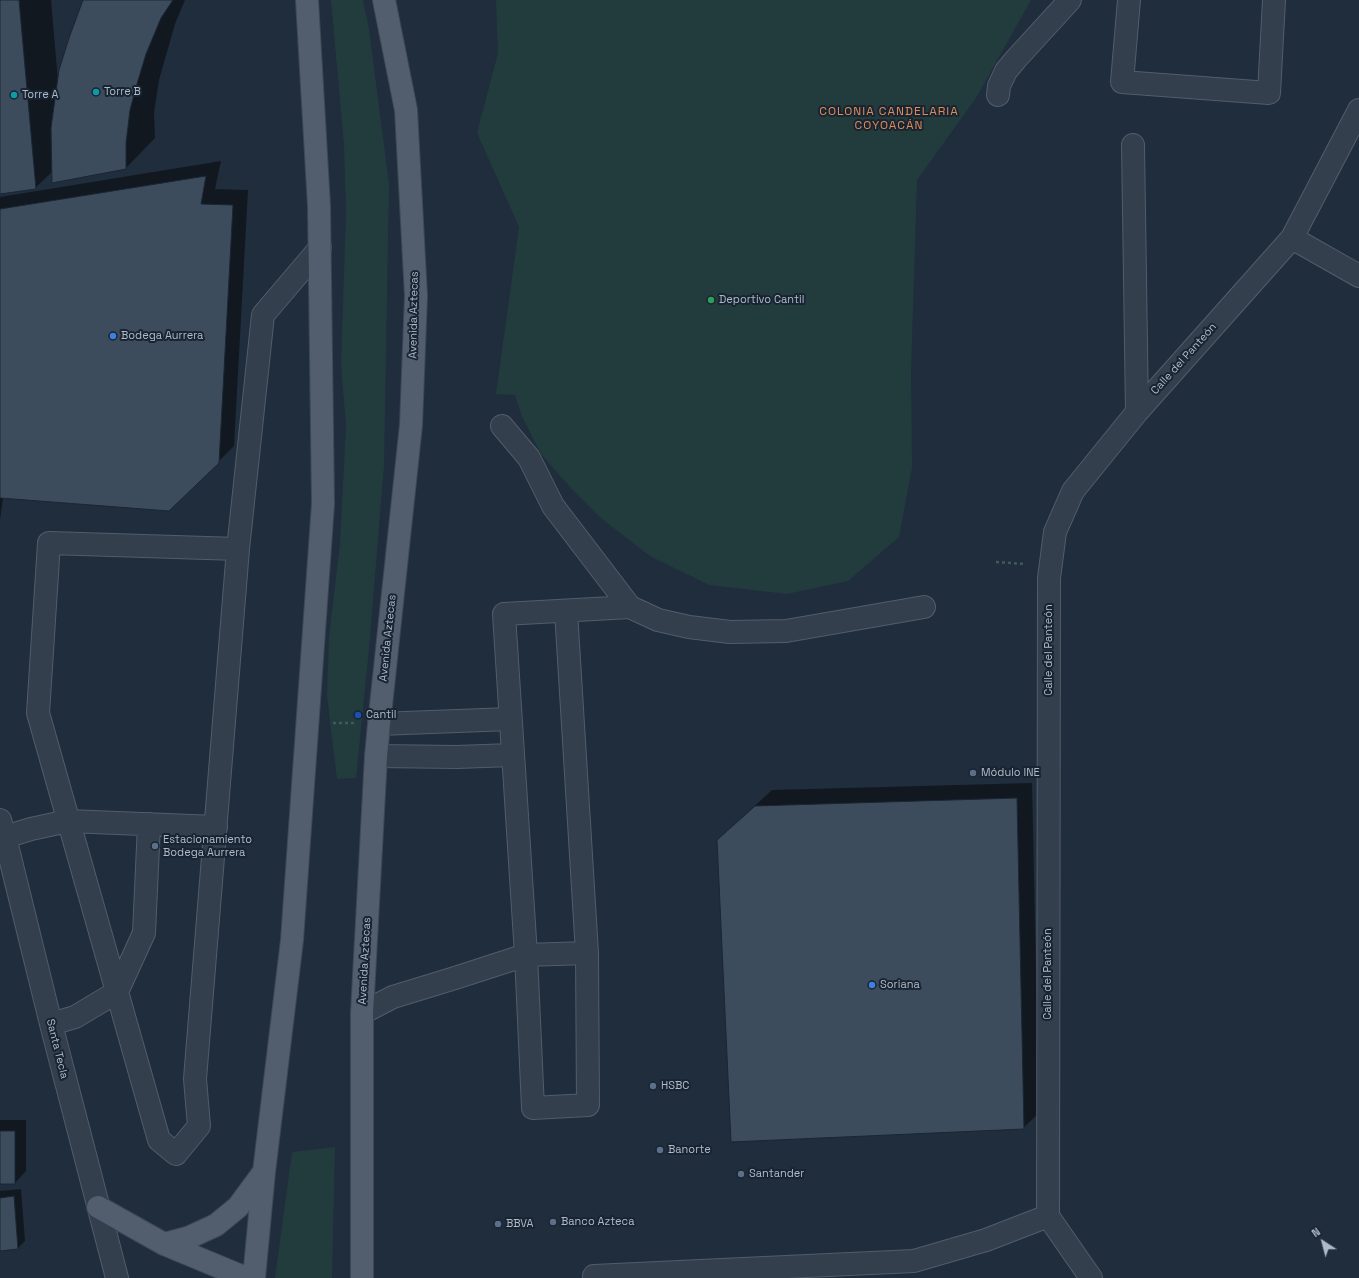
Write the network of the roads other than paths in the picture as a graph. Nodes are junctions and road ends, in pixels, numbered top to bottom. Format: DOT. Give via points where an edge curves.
graph roads {
  1 [pos="307,0"];
  2 [pos="384,0"];
  3 [pos="1070,0"];
  4 [pos="1129,0"];
  5 [pos="1274,0"];
  6 [pos="998,95"];
  7 [pos="1359,110"];
  8 [pos="1133,145"];
  9 [pos="1292,238"];
  10 [pos="320,248"];
  11 [pos="1359,276"];
  12 [pos="1137,412"];
  13 [pos="502,426"];
  14 [pos="238,549"];
  15 [pos="630,607"];
  16 [pos="924,607"];
  17 [pos="566,611"];
  18 [pos="510,719"];
  19 [pos="379,724"];
  20 [pos="512,755"];
  21 [pos="376,756"];
  22 [pos="68,821"];
  23 [pos="149,824"];
  24 [pos="216,827"];
  25 [pos="3,828"];
  26 [pos="587,953"];
  27 [pos="526,955"];
  28 [pos="117,992"];
  29 [pos="362,1013"];
  30 [pos="51,1024"];
  31 [pos="264,1172"];
  32 [pos="98,1207"];
  33 [pos="1048,1216"];
  34 [pos="164,1244"];
  35 [pos="594,1276"];
  36 [pos="117,1278"];
  37 [pos="246,1278"];
  38 [pos="254,1278"];
  39 [pos="362,1278"];
  40 [pos="1091,1278"];
  1 -- 10 [label="main road"];
  2 -- 19 [label="main road, Avenida Aztecas" via="406,110 416,296 411,425"];
  3 -- 6 [label="street" via="1010,67 999,86"];
  4 -- 5 [label="street" via="1122,82 1269,93"];
  7 -- 9 [label="street, Calle del Panteón"];
  8 -- 12 [label="street"];
  9 -- 11 [label="street"];
  9 -- 12 [label="street, Calle del Panteón"];
  10 -- 14 [label="street" via="263,315"];
  10 -- 31 [label="main road" via="323,504 292,940"];
  12 -- 33 [label="street, Calle del Panteón" via="1073,492 1055,532 1050,565"];
  13 -- 15 [label="street" via="529,458 553,506"];
  14 -- 22 [label="street" via="49,543 38,713"];
  14 -- 24 [label="street"];
  15 -- 16 [label="street" via="658,620 730,632 786,631"];
  15 -- 17 [label="street"];
  17 -- 18 [label="street" via="504,614"];
  17 -- 26 [label="street"];
  18 -- 19 [label="street"];
  18 -- 20 [label="street"];
  19 -- 21 [label="main road, Avenida Aztecas"];
  20 -- 21 [label="street"];
  20 -- 27 [label="street"];
  21 -- 29 [label="main road, Avenida Aztecas"];
  22 -- 23 [label="street"];
  22 -- 25 [label="street" via="31,829"];
  22 -- 28 [label="street"];
  23 -- 24 [label="street"];
  23 -- 28 [label="street" via="144,934"];
  24 -- 28 [label="street" via="195,1080 199,1126 176,1154 159,1140"];
  25 -- 30 [label="street, Santa Tecla"];
  26 -- 27 [label="street"];
  26 -- 27 [label="street" via="588,1105 533,1108"];
  27 -- 29 [label="street" via="394,997"];
  28 -- 30 [label="street" via="75,1017"];
  29 -- 39 [label="main road, Avenida Aztecas"];
  30 -- 32 [label="street, Santa Tecla"];
  31 -- 34 [label="main road" via="238,1206 216,1225"];
  31 -- 38 [label="main road"];
  32 -- 34 [label="main road"];
  32 -- 36 [label="street, Santa Tecla"];
  33 -- 35 [label="street" via="986,1240 914,1261"];
  33 -- 40 [label="street"];
  34 -- 37 [label="main road"];
}
